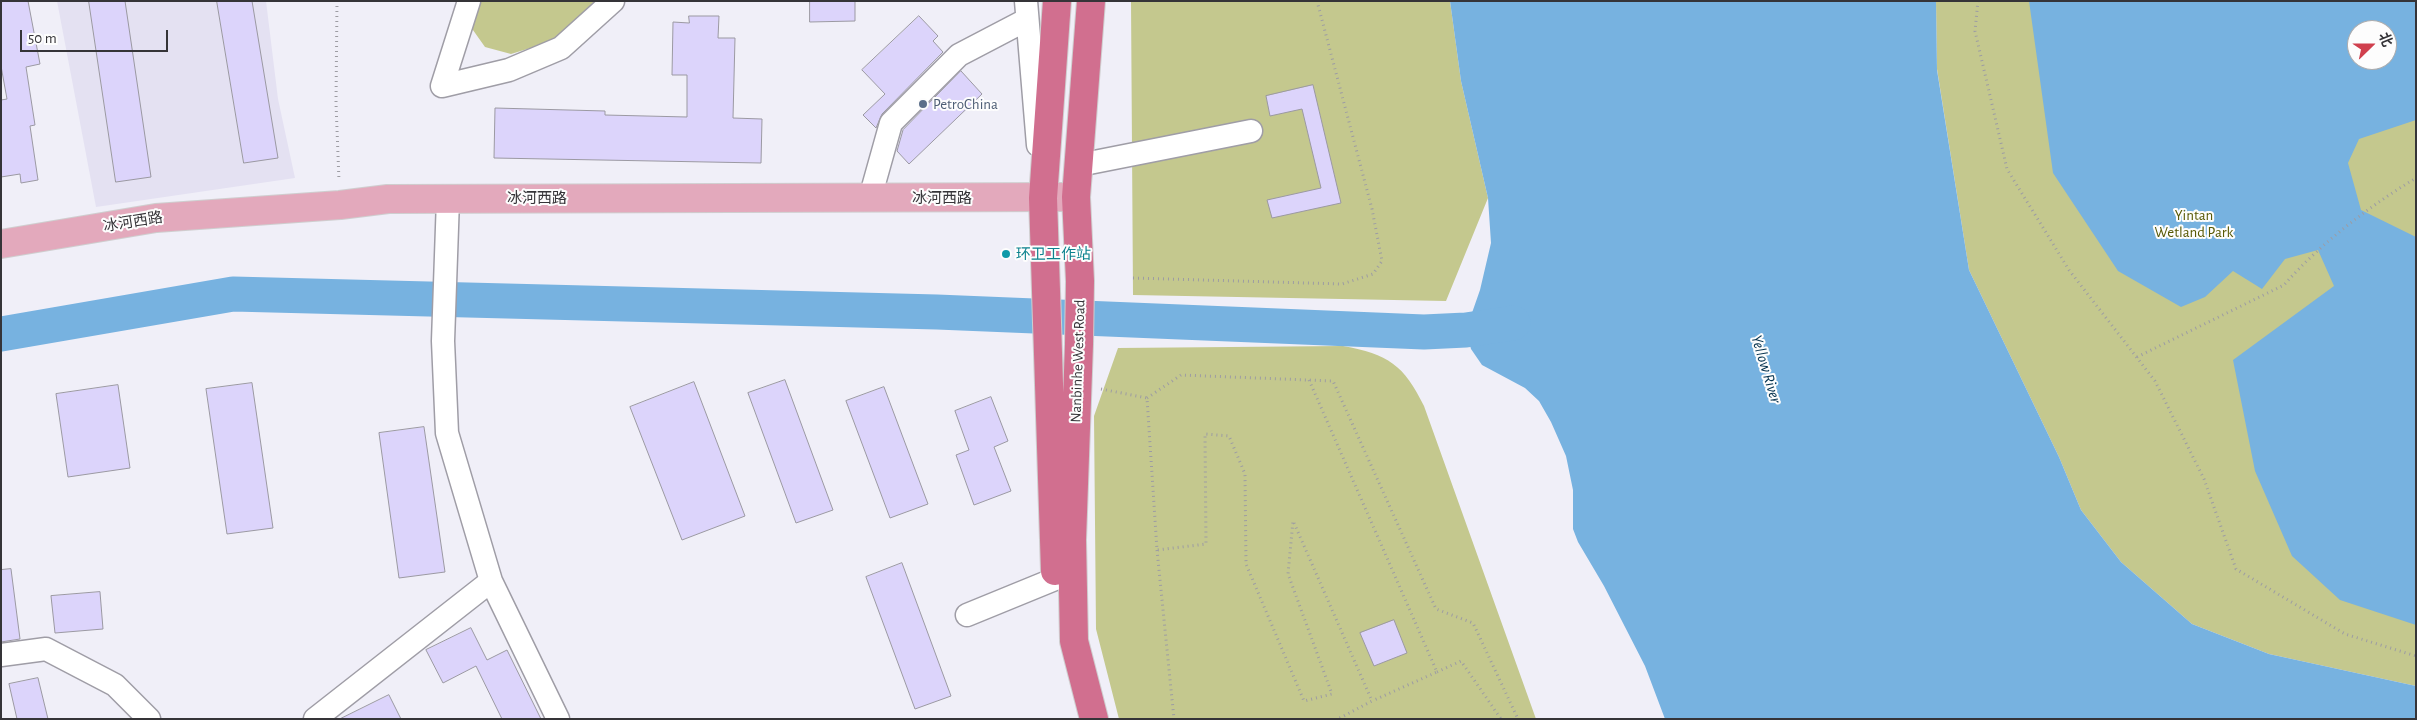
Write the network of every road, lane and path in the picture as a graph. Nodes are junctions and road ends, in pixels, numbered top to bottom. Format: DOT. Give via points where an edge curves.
graph roads {
  1 [pos="337,1"];
  2 [pos="469,1"];
  3 [pos="613,1"];
  4 [pos="1057,1"];
  5 [pos="1091,1"];
  6 [pos="1317,1"];
  7 [pos="1978,1"];
  8 [pos="1026,11"];
  9 [pos="1251,131"];
  10 [pos="1079,164"];
  11 [pos="2416,178"];
  12 [pos="1076,197"];
  13 [pos="870,198"];
  14 [pos="1043,198"];
  15 [pos="448,199"];
  16 [pos="340,205"];
  17 [pos="1,244"];
  18 [pos="1133,278"];
  19 [pos="2137,358"];
  20 [pos="1309,380"];
  21 [pos="1077,384"];
  22 [pos="1147,398"];
  23 [pos="1157,550"];
  24 [pos="1055,579"];
  25 [pos="491,582"];
  26 [pos="967,615"];
  27 [pos="1,656"];
  28 [pos="2416,656"];
  29 [pos="1437,672"];
  30 [pos="1372,701"];
  31 [pos="149,719"];
  32 [pos="315,719"];
  33 [pos="558,719"];
  34 [pos="1078,719"];
  35 [pos="1094,719"];
  36 [pos="1174,719"];
  37 [pos="1338,719"];
  38 [pos="1501,719"];
  39 [pos="1518,719"];
  1 -- 16 [label="path"];
  2 -- 3 [label="street" via="442,86 509,70 562,48"];
  4 -- 14 [label="highway, Nanbinhe West Road"];
  5 -- 10 [label="highway, Nanbinhe West Road"];
  6 -- 18 [label="path" via="1372,209 1382,260 1374,274 1342,284"];
  7 -- 19 [label="path" via="1975,31 2007,169 2069,270"];
  8 -- 13 [label="street" via="959,54 892,123"];
  8 -- 14 [label="street, Nanbinhe West Road"];
  9 -- 10 [label="street"];
  10 -- 12 [label="highway, Nanbinhe West Road"];
  11 -- 19 [label="path" via="2380,200 2300,266 2284,285"];
  12 -- 14 [label="main road, 冰河西路"];
  12 -- 21 [label="highway, Nanbinhe West Road" via="1080,281"];
  13 -- 14 [label="main road, 冰河西路"];
  13 -- 15 [label="main road, 冰河西路"];
  14 -- 24 [label="highway, Nanbinhe West Road"];
  15 -- 16 [label="main road, 冰河西路" via="388,199"];
  15 -- 25 [label="street" via="443,341 447,433"];
  16 -- 17 [label="main road, 冰河西路" via="156,218"];
  19 -- 28 [label="path" via="2155,382 2204,479 2236,569 2345,634"];
  20 -- 22 [label="path" via="1181,375"];
  20 -- 29 [label="path"];
  20 -- 39 [label="path" via="1334,381 1436,609 1473,623"];
  21 -- 22 [label="path"];
  21 -- 35 [label="highway, Nanbinhe West Road" via="1072,540 1074,641"];
  22 -- 23 [label="path"];
  23 -- 30 [label="path" via="1206,544 1205,434 1229,436 1244,474 1246,564 1304,701 1332,694 1288,574 1293,521"];
  23 -- 36 [label="path"];
  24 -- 26 [label="street"];
  24 -- 34 [label="highway, Nanbinhe West Road" via="1059,643"];
  25 -- 32 [label="street"];
  25 -- 33 [label="street"];
  27 -- 31 [label="street" via="46,649 116,685"];
  29 -- 30 [label="path"];
  29 -- 38 [label="path" via="1461,661"];
  30 -- 37 [label="path"];
}
